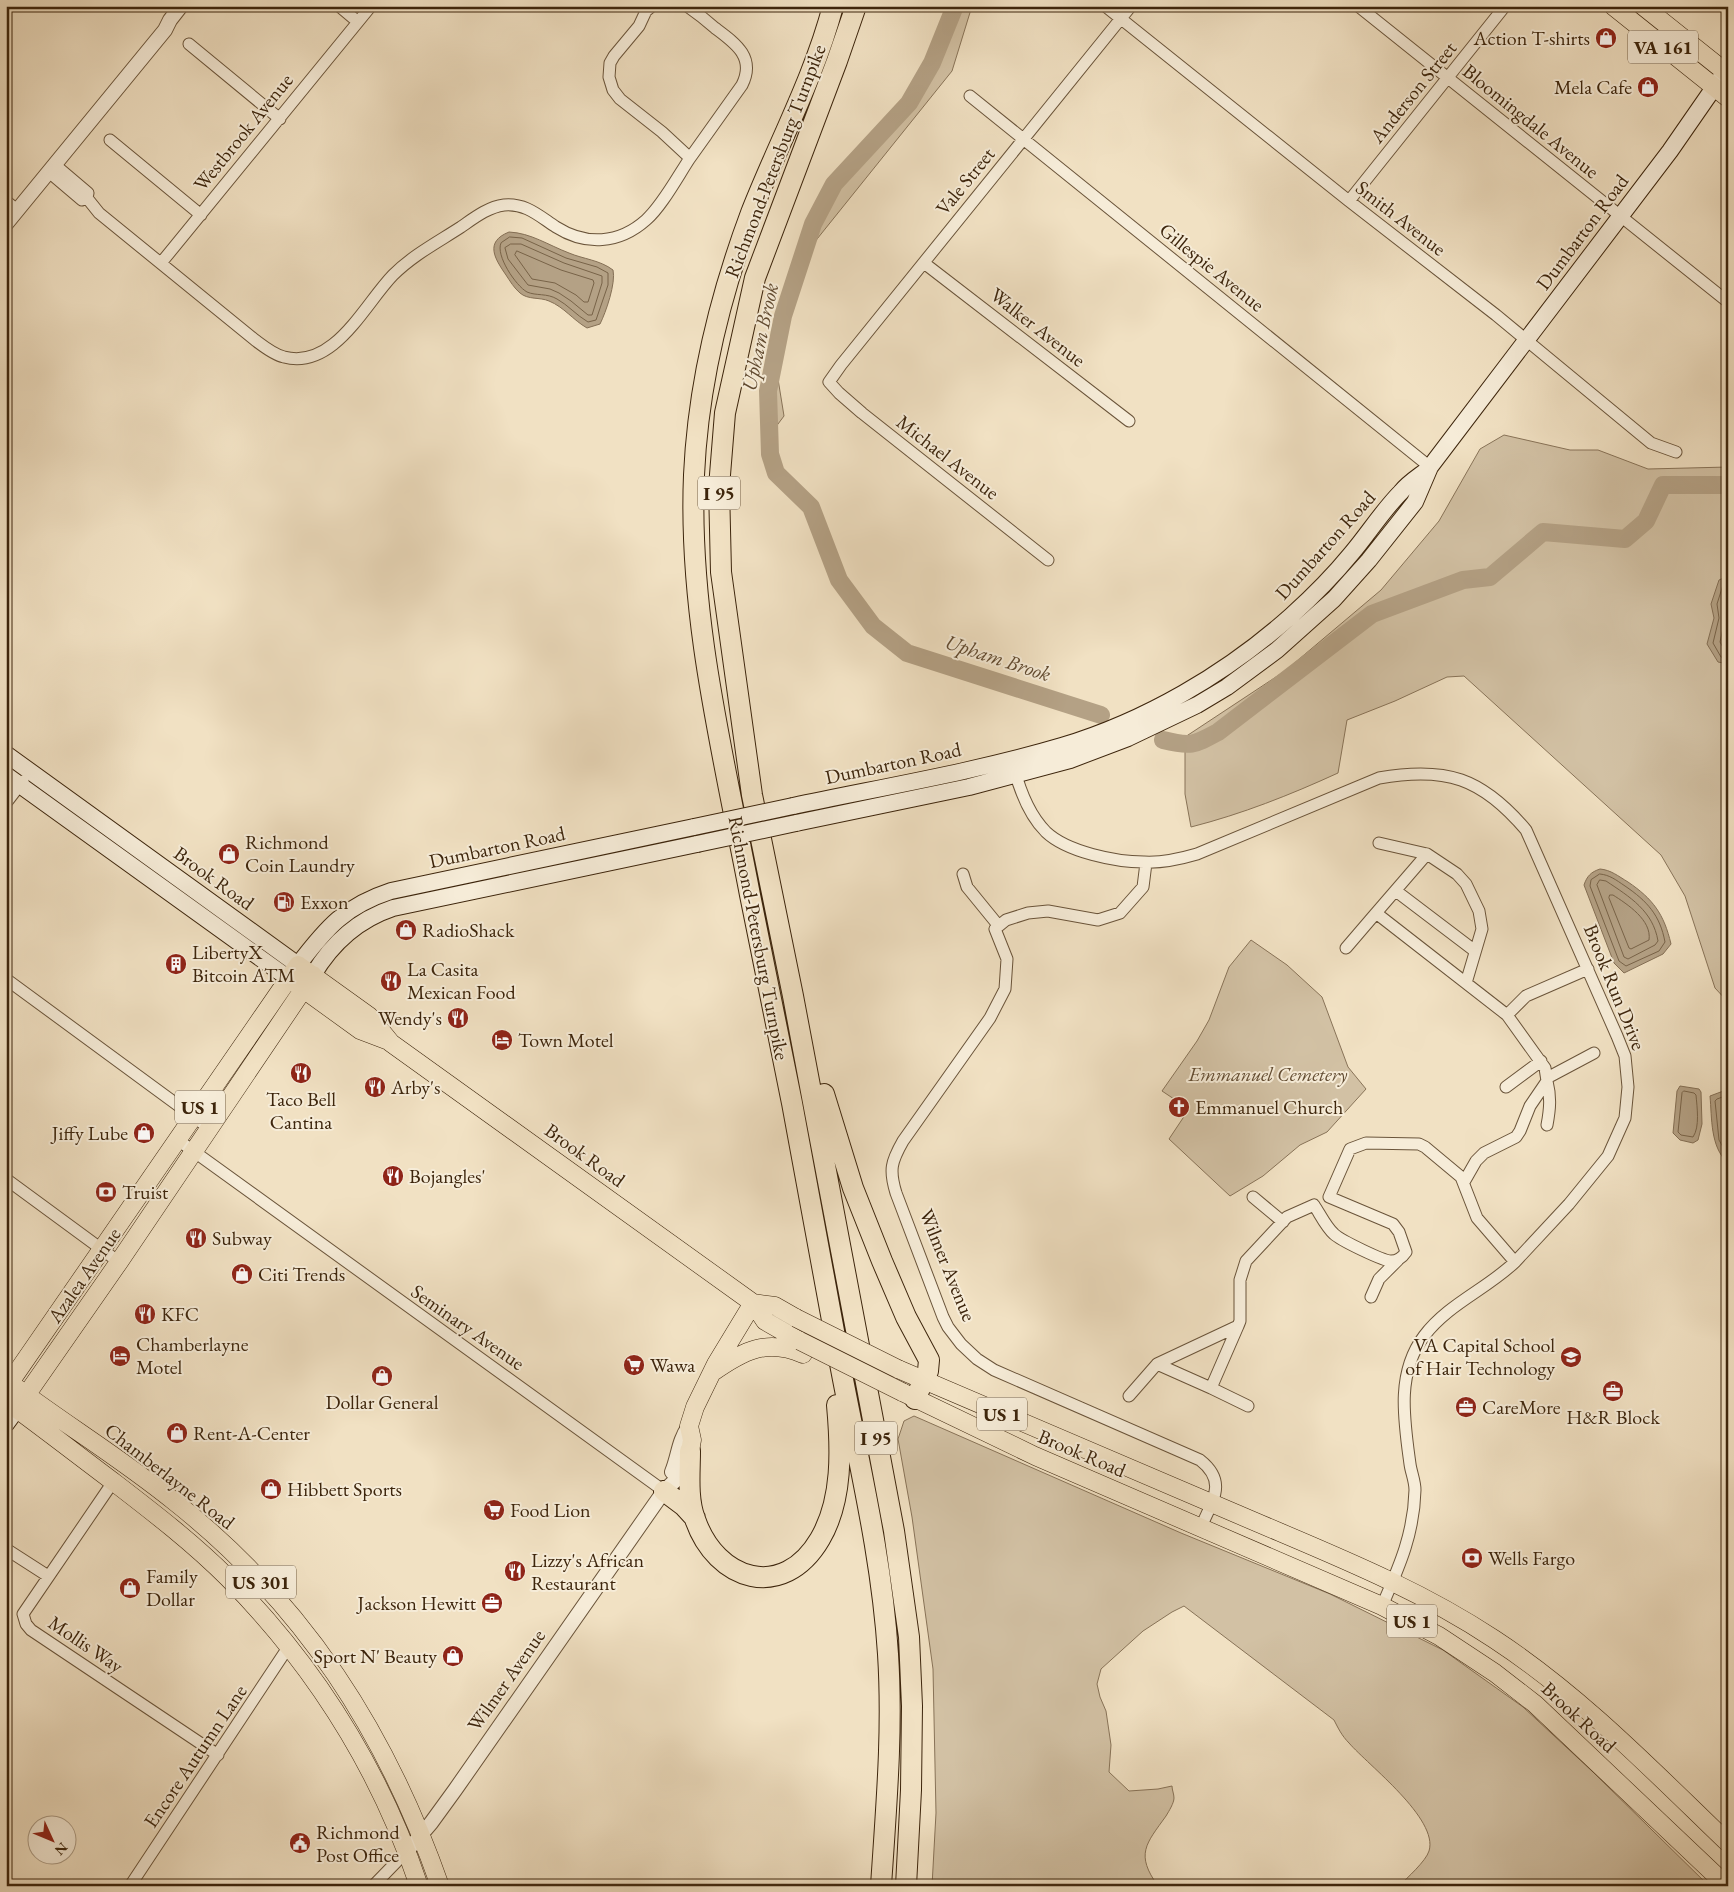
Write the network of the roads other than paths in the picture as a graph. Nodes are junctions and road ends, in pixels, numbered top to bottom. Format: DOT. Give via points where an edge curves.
graph roads {
  1 [pos="181,6"];
  2 [pos="191,6"];
  3 [pos="339,6"];
  4 [pos="371,6"];
  5 [pos="652,6"];
  6 [pos="686,6"];
  7 [pos="833,6"];
  8 [pos="856,6"];
  9 [pos="1106,6"];
  10 [pos="1131,6"];
  11 [pos="1358,6"];
  12 [pos="1505,6"];
  13 [pos="1613,6"];
  14 [pos="1643,6"];
  15 [pos="1121,18"];
  16 [pos="358,22"];
  17 [pos="165,30"];
  18 [pos="189,44"];
  19 [pos="1727,71"];
  20 [pos="1448,78"];
  21 [pos="1721,92"];
  22 [pos="970,96"];
  23 [pos="280,118"];
  24 [pos="1023,139"];
  25 [pos="110,140"];
  26 [pos="690,158"];
  27 [pos="52,168"];
  28 [pos="6,201"];
  29 [pos="1349,201"];
  30 [pos="18,210"];
  31 [pos="201,214"];
  32 [pos="1620,216"];
  33 [pos="6,224"];
  34 [pos="161,263"];
  35 [pos="924,263"];
  36 [pos="1728,302"];
  37 [pos="1526,341"];
  38 [pos="830,380"];
  39 [pos="1128,421"];
  40 [pos="1676,452"];
  41 [pos="1430,467"];
  42 [pos="1048,560"];
  43 [pos="6,754"];
  44 [pos="1012,760"];
  45 [pos="30,772"];
  46 [pos="6,775"];
  47 [pos="1016,776"];
  48 [pos="20,785"];
  49 [pos="6,803"];
  50 [pos="1379,843"];
  51 [pos="1427,854"];
  52 [pos="1146,862"];
  53 [pos="963,874"];
  54 [pos="1396,891"];
  55 [pos="1376,913"];
  56 [pos="998,925"];
  57 [pos="1346,948"];
  58 [pos="1475,951"];
  59 [pos="1588,969"];
  60 [pos="293,971"];
  61 [pos="6,979"];
  62 [pos="308,982"];
  63 [pos="1466,983"];
  64 [pos="793,996"];
  65 [pos="1507,1015"];
  66 [pos="1594,1053"];
  67 [pos="1541,1061"];
  68 [pos="1547,1080"];
  69 [pos="1506,1087"];
  70 [pos="194,1117"];
  71 [pos="1547,1124"];
  72 [pos="209,1128"];
  73 [pos="178,1140"];
  74 [pos="194,1151"];
  75 [pos="6,1179"];
  76 [pos="1464,1182"];
  77 [pos="1254,1197"];
  78 [pos="1329,1197"];
  79 [pos="1314,1205"];
  80 [pos="1283,1222"];
  81 [pos="103,1250"];
  82 [pos="1398,1260"];
  83 [pos="119,1262"];
  84 [pos="1515,1262"];
  85 [pos="1370,1297"];
  86 [pos="753,1303"];
  87 [pos="1238,1326"];
  88 [pos="802,1347"];
  89 [pos="1157,1364"];
  90 [pos="841,1368"];
  91 [pos="711,1373"];
  92 [pos="924,1381"];
  93 [pos="7,1384"];
  94 [pos="1211,1388"];
  95 [pos="1129,1396"];
  96 [pos="907,1398"];
  97 [pos="16,1402"];
  98 [pos="1248,1406"];
  99 [pos="6,1424"];
  100 [pos="689,1426"];
  101 [pos="690,1451"];
  102 [pos="113,1482"];
  103 [pos="664,1491"];
  104 [pos="1211,1503"];
  105 [pos="695,1518"];
  106 [pos="1201,1527"];
  107 [pos="6,1548"];
  108 [pos="48,1576"];
  109 [pos="1393,1581"];
  110 [pos="1382,1606"];
  111 [pos="289,1646"];
  112 [pos="218,1755"];
  113 [pos="422,1835"];
  114 [pos="1728,1843"];
  115 [pos="407,1851"];
  116 [pos="130,1886"];
  117 [pos="373,1886"];
  118 [pos="419,1886"];
  119 [pos="440,1886"];
  120 [pos="881,1886"];
  121 [pos="906,1886"];
  122 [pos="1727,1886"];
  1 -- 17 [label="street"];
  2 -- 17 [label="street"];
  3 -- 16 [label="street"];
  4 -- 16 [label="street, Westbrook Avenue"];
  5 -- 26 [label="street" via="610,63 611,84 620,99"];
  6 -- 26 [label="street" via="735,44 743,53 747,66 742,85"];
  7 -- 90 [label="highway, Richmond-Petersburg Turnpike / I 95" via="815,62 752,212 730,276 709,358 693,501 697,596 707,670"];
  8 -- 64 [label="highway, Richmond-Petersburg Turnpike / I 95" via="755,278 725,412 719,487 721,572 752,795"];
  9 -- 15 [label="street, Smith Avenue"];
  10 -- 15 [label="street, Vale Street"];
  11 -- 20 [label="street, Bloomingdale Avenue"];
  12 -- 20 [label="street, Anderson Street"];
  13 -- 21 [label="main road, VA 161"];
  14 -- 19 [label="main road, VA 161"];
  15 -- 24 [label="street, Vale Street"];
  15 -- 29 [label="street, Smith Avenue"];
  16 -- 23 [label="street, Westbrook Avenue"];
  17 -- 27 [label="street"];
  18 -- 23 [label="street"];
  19 -- 21 [label="main road, Dumbarton Road"];
  20 -- 29 [label="street, Anderson Street"];
  20 -- 32 [label="street, Bloomingdale Avenue"];
  21 -- 32 [label="main road, Dumbarton Road"];
  22 -- 24 [label="street, Gillespie Avenue"];
  23 -- 31 [label="street, Westbrook Avenue"];
  24 -- 35 [label="street, Vale Street"];
  24 -- 41 [label="street, Gillespie Avenue"];
  25 -- 31 [label="street, Westbrook Avenue"];
  26 -- 34 [label="street" via="651,215 635,229 618,237 600,240 576,237 520,206 505,205 487,210 407,262 339,340 324,352 310,357 284,357 270,350"];
  27 -- 30 [label="street"];
  27 -- 34 [label="street" via="88,193 87,198 103,216"];
  28 -- 30 [label="street"];
  29 -- 37 [label="street, Smith Avenue"];
  30 -- 33 [label="street"];
  31 -- 34 [label="street"];
  32 -- 36 [label="street, Bloomingdale Avenue"];
  32 -- 37 [label="main road, Dumbarton Road"];
  35 -- 38 [label="street, Vale Street"];
  35 -- 39 [label="street, Walker Avenue"];
  37 -- 40 [label="street, Smith Avenue" via="1651,443"];
  37 -- 41 [label="main road, Dumbarton Road"];
  38 -- 42 [label="street, Michael Avenue" via="838,393 862,413"];
  41 -- 44 [label="main road, Dumbarton Road" via="1400,492 1325,583 1232,662 1145,713 1064,745"];
  41 -- 47 [label="main road, Dumbarton Road" via="1415,502 1358,573 1317,615 1262,661 1212,696 1162,723 1100,750"];
  43 -- 45 [label="main road, Brook Road"];
  44 -- 47 [label="street"];
  44 -- 60 [label="main road, Dumbarton Road, bridge" via="379,895 336,919"];
  45 -- 48 [label="street"];
  45 -- 60 [label="main road, Brook Road"];
  46 -- 48 [label="main road, Brook Road"];
  47 -- 52 [label="street" via="1036,820 1056,840 1117,860"];
  47 -- 62 [label="main road, Dumbarton Road, bridge" via="393,908 350,930"];
  48 -- 49 [label="street"];
  48 -- 60 [label="main road, Brook Road"];
  50 -- 51 [label="street"];
  51 -- 54 [label="street"];
  51 -- 58 [label="street" via="1466,884 1479,911 1482,929"];
  52 -- 56 [label="street" via="1143,887 1120,913 1098,920 1048,911 1017,916"];
  52 -- 59 [label="street, Brook Run Drive" via="1197,854 1379,778 1416,772 1436,773 1483,791 1511,812 1526,830"];
  53 -- 56 [label="street, Wilmer Avenue" via="967,887"];
  54 -- 55 [label="street"];
  54 -- 58 [label="street"];
  55 -- 57 [label="street"];
  55 -- 63 [label="street"];
  56 -- 104 [label="street, Wilmer Avenue" via="995,929 1007,958 1005,989 990,1018 895,1155 891,1172 896,1193 943,1317 961,1344 977,1359 1007,1377 1200,1460 1214,1476 1217,1486"];
  58 -- 63 [label="street"];
  59 -- 65 [label="street" via="1526,996"];
  59 -- 84 [label="street, Brook Run Drive" via="1624,1056 1628,1088 1625,1118 1603,1165"];
  60 -- 62 [label="main road, Brook Road / US 1"];
  60 -- 70 [label="main road, Azalea Avenue / US 1"];
  61 -- 70 [label="street"];
  62 -- 72 [label="main road, Azalea Avenue / US 1"];
  62 -- 86 [label="main road, Brook Road / US 1" via="369,1016 391,1043"];
  63 -- 65 [label="street"];
  64 -- 92 [label="highway" via="816,1058 826,1104 853,1188 906,1317 928,1360"];
  64 -- 121 [label="highway, Richmond-Petersburg Turnpike / I 95" via="894,1531 909,1637 912,1740"];
  65 -- 67 [label="street"];
  66 -- 68 [label="street"];
  67 -- 68 [label="street"];
  67 -- 69 [label="street"];
  68 -- 71 [label="street" via="1550,1094"];
  68 -- 76 [label="street" via="1530,1106 1516,1137 1484,1153"];
  70 -- 72 [label="street"];
  70 -- 73 [label="main road, Azalea Avenue / US 1"];
  72 -- 74 [label="main road, Azalea Avenue / US 1"];
  73 -- 74 [label="street, Seminary Avenue"];
  73 -- 81 [label="main road, Azalea Avenue / US 1"];
  74 -- 83 [label="main road, Azalea Avenue / US 1"];
  74 -- 103 [label="street, Seminary Avenue"];
  75 -- 81 [label="street"];
  76 -- 78 [label="street" via="1419,1144 1366,1143 1350,1149"];
  76 -- 84 [label="street" via="1477,1218"];
  77 -- 80 [label="street"];
  78 -- 79 [label="street"];
  78 -- 82 [label="street" via="1393,1224 1406,1252"];
  79 -- 80 [label="street"];
  79 -- 82 [label="street" via="1340,1239 1388,1262"];
  80 -- 87 [label="street" via="1246,1261 1240,1280"];
  81 -- 83 [label="street"];
  81 -- 93 [label="main road, Azalea Avenue / US 1"];
  82 -- 85 [label="street" via="1379,1279"];
  83 -- 97 [label="main road, Azalea Avenue / US 1"];
  84 -- 109 [label="street, Brook Run Drive" via="1441,1318 1425,1334 1408,1364 1404,1404 1415,1488 1405,1554"];
  86 -- 88 [label="main road, Brook Road / US 1" via="766,1321"];
  86 -- 91 [label="main road, Wilmer Avenue"];
  86 -- 92 [label="main road, Brook Road / US 1, bridge" via="775,1306"];
  87 -- 89 [label="street"];
  87 -- 94 [label="street"];
  88 -- 91 [label="main road" via="792,1350 759,1348 741,1354"];
  88 -- 96 [label="main road, Brook Road / US 1, bridge"];
  89 -- 94 [label="street"];
  89 -- 95 [label="street"];
  90 -- 105 [label="highway" via="836,1400 840,1451 837,1488 826,1526 809,1554 778,1575 744,1574 730,1568 711,1550"];
  90 -- 120 [label="highway, Richmond-Petersburg Turnpike / I 95" via="873,1534 888,1651 890,1728"];
  91 -- 100 [label="main road, Wilmer Avenue"];
  92 -- 96 [label="highway"];
  92 -- 104 [label="main road, Brook Road / US 1"];
  93 -- 97 [label="main road, US 301"];
  94 -- 98 [label="street"];
  96 -- 106 [label="main road, Brook Road / US 1"];
  97 -- 99 [label="main road, Azalea Avenue"];
  97 -- 102 [label="main road, Chamberlayne Road / US 301"];
  97 -- 113 [label="main road, Chamberlayne Road / US 301" via="124,1463 176,1502 272,1594 346,1689 381,1748"];
  100 -- 101 [label="main road, Wilmer Avenue"];
  100 -- 103 [label="street, Wilmer Avenue" via="681,1438 677,1460"];
  101 -- 103 [label="street, Wilmer Avenue" via="677,1479"];
  101 -- 105 [label="highway" via="691,1500"];
  102 -- 108 [label="street, Mollis Way"];
  102 -- 111 [label="main road, Chamberlayne Road / US 301" via="200,1551 263,1614"];
  103 -- 105 [label="highway"];
  103 -- 113 [label="street, Wilmer Avenue"];
  104 -- 106 [label="street, Wilmer Avenue"];
  104 -- 109 [label="main road, Brook Road / US 1"];
  106 -- 110 [label="main road, Brook Road / US 1"];
  107 -- 108 [label="street"];
  108 -- 112 [label="street, Mollis Way" via="23,1614 26,1624"];
  109 -- 110 [label="street"];
  109 -- 114 [label="main road, Brook Road / US 1" via="1493,1638 1558,1685 1622,1741"];
  110 -- 122 [label="main road, Brook Road / US 1" via="1468,1654 1535,1704"];
  111 -- 112 [label="street, Encore Autumn Lane"];
  111 -- 115 [label="main road, Chamberlayne Road / US 301" via="358,1746"];
  112 -- 116 [label="street, Encore Autumn Lane"];
  113 -- 115 [label="street, Wilmer Avenue"];
  113 -- 119 [label="main road, Chamberlayne Road / US 301"];
  115 -- 117 [label="street, Wilmer Avenue"];
  115 -- 118 [label="main road, Chamberlayne Road / US 301"];
}
